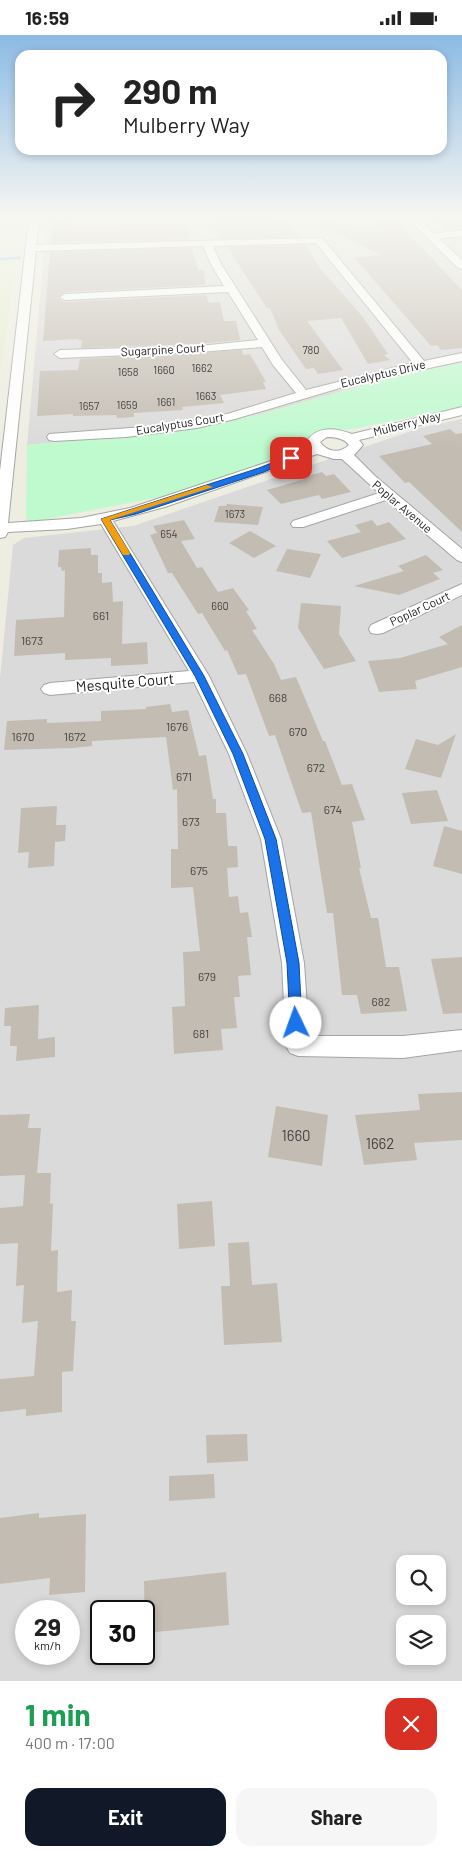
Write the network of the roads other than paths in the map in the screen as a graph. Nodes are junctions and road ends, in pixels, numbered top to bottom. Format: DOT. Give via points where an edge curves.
graph roads {
  1 [pos="25,296"];
  2 [pos="90,296"];
  3 [pos="236,296"];
  4 [pos="365,296"];
  5 [pos="65,297"];
  6 [pos="265,343"];
  7 [pos="60,355"];
  8 [pos="462,357"];
  9 [pos="421,365"];
  10 [pos="304,395"];
  11 [pos="462,411"];
  12 [pos="54,437"];
  13 [pos="351,438"];
  14 [pos="317,450"];
  15 [pos="345,454"];
  16 [pos="388,495"];
  17 [pos="105,519"];
  18 [pos="298,524"];
  19 [pos="0,531"];
  20 [pos="462,557"];
  21 [pos="462,589"];
  22 [pos="377,629"];
  23 [pos="200,676"];
  24 [pos="50,689"];
  25 [pos="462,1040"];
  1 -- 19 [label="street"];
  2 -- 5 [label="street"];
  3 -- 6 [label="street"];
  4 -- 9 [label="street"];
  6 -- 7 [label="street, Sugarpine Court"];
  6 -- 10 [label="street"];
  8 -- 9 [label="street, Eucalyptus Drive"];
  9 -- 10 [label="street, Eucalyptus Drive"];
  10 -- 12 [label="street, Eucalyptus Court" via="198,424"];
  11 -- 13 [label="street, Mulberry Way"];
  13 -- 14 [label="street" via="325,433 313,442"];
  13 -- 15 [label="street" via="356,445"];
  14 -- 15 [label="street" via="325,454"];
  14 -- 17 [label="street"];
  15 -- 16 [label="street, Poplar Avenue"];
  16 -- 18 [label="street"];
  16 -- 20 [label="street, Poplar Avenue"];
  17 -- 19 [label="street"];
  17 -- 23 [label="street"];
  21 -- 22 [label="street, Poplar Court"];
  23 -- 24 [label="street, Mesquite Court"];
  23 -- 25 [label="street" via="238,754 271,839 293,963 298,1046 403,1047"];
}
